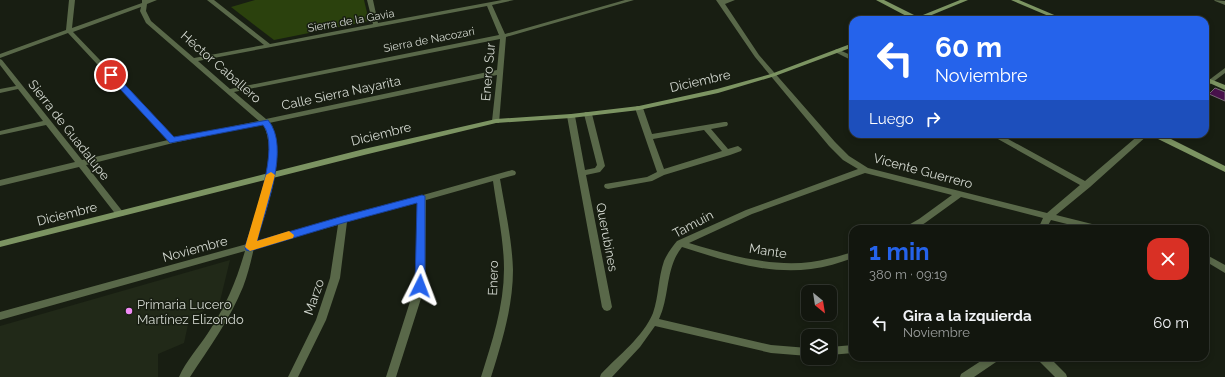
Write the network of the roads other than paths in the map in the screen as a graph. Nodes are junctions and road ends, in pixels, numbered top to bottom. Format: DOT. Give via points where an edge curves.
graph roads {
  1 [pos="72,0"];
  2 [pos="154,0"];
  3 [pos="210,0"];
  4 [pos="370,0"];
  5 [pos="511,0"];
  6 [pos="631,0"];
  7 [pos="732,0"];
  8 [pos="879,0"];
  9 [pos="965,0"];
  10 [pos="1014,0"];
  11 [pos="145,2"];
  12 [pos="720,2"];
  13 [pos="488,6"];
  14 [pos="910,16"];
  15 [pos="927,16"];
  16 [pos="1053,16"];
  17 [pos="376,26"];
  18 [pos="69,31"];
  19 [pos="503,36"];
  20 [pos="270,46"];
  21 [pos="849,46"];
  22 [pos="837,50"];
  23 [pos="0,56"];
  24 [pos="849,57"];
  25 [pos="193,60"];
  26 [pos="0,61"];
  27 [pos="1225,70"];
  28 [pos="500,72"];
  29 [pos="773,75"];
  30 [pos="1209,81"];
  31 [pos="1209,83"];
  32 [pos="19,87"];
  33 [pos="1225,88"];
  34 [pos="0,91"];
  35 [pos="229,91"];
  36 [pos="639,108"];
  37 [pos="588,114"];
  38 [pos="571,116"];
  39 [pos="496,121"];
  40 [pos="48,122"];
  41 [pos="265,122"];
  42 [pos="724,124"];
  43 [pos="706,127"];
  44 [pos="0,133"];
  45 [pos="649,137"];
  46 [pos="1000,138"];
  47 [pos="1141,138"];
  48 [pos="1163,138"];
  49 [pos="173,141"];
  50 [pos="738,149"];
  51 [pos="727,152"];
  52 [pos="79,163"];
  53 [pos="1225,169"];
  54 [pos="865,170"];
  55 [pos="512,173"];
  56 [pos="581,173"];
  57 [pos="661,173"];
  58 [pos="271,176"];
  59 [pos="496,178"];
  60 [pos="0,183"];
  61 [pos="1088,185"];
  62 [pos="608,186"];
  63 [pos="959,194"];
  64 [pos="422,199"];
  65 [pos="120,214"];
  66 [pos="1048,217"];
  67 [pos="343,219"];
  68 [pos="915,225"];
  69 [pos="1044,225"];
  70 [pos="1083,225"];
  71 [pos="680,243"];
  72 [pos="0,244"];
  73 [pos="250,247"];
  74 [pos="849,256"];
  75 [pos="1209,259"];
  76 [pos="1225,269"];
  77 [pos="607,307"];
  78 [pos="0,316"];
  79 [pos="654,322"];
  80 [pos="849,349"];
  81 [pos="837,350"];
  82 [pos="801,351"];
  83 [pos="988,361"];
  84 [pos="1046,361"];
  85 [pos="184,377"];
  86 [pos="292,377"];
  87 [pos="391,377"];
  88 [pos="486,377"];
  89 [pos="605,377"];
  90 [pos="965,377"];
  91 [pos="1062,377"];
  1 -- 18 [label="street"];
  2 -- 11 [label="street"];
  3 -- 20 [label="street"];
  4 -- 17 [label="street"];
  5 -- 13 [label="street, Sierra de la Gavia"];
  6 -- 19 [label="street, Sierra de Nacozari"];
  7 -- 12 [label="street"];
  8 -- 14 [label="street"];
  9 -- 15 [label="street"];
  10 -- 16 [label="street"];
  11 -- 18 [label="street"];
  11 -- 25 [label="street, Héctor Caballero" via="143,11 148,22"];
  12 -- 29 [label="street, Vicente Guerrero"];
  13 -- 17 [label="street, Sierra de la Gavia"];
  13 -- 19 [label="street, Enero Sur"];
  17 -- 20 [label="street, Sierra de la Gavia"];
  18 -- 23 [label="street"];
  18 -- 49 [label="street"];
  19 -- 28 [label="street, Enero Sur"];
  19 -- 35 [label="street, Sierra de Nacozari"];
  20 -- 25 [label="street, Sierra de la Gavia"];
  21 -- 22 [label="street, Diciembre"];
  22 -- 24 [label="street"];
  22 -- 29 [label="street, Diciembre"];
  25 -- 35 [label="street, Héctor Caballero"];
  26 -- 32 [label="street, Sierra de Guadalupe"];
  27 -- 30 [label="street"];
  28 -- 39 [label="street, Enero Sur"];
  28 -- 41 [label="street, Calle Sierra Nayarita"];
  29 -- 36 [label="street, Diciembre" via="718,91"];
  29 -- 54 [label="street, Vicente Guerrero" via="832,144 846,158"];
  31 -- 33 [label="street"];
  32 -- 34 [label="street"];
  32 -- 40 [label="street, Sierra de Guadalupe"];
  35 -- 41 [label="street, Héctor Caballero"];
  36 -- 37 [label="street, Diciembre"];
  36 -- 45 [label="street"];
  37 -- 38 [label="street, Diciembre"];
  37 -- 56 [label="street" via="601,166 597,170"];
  38 -- 39 [label="street, Diciembre"];
  38 -- 56 [label="street, Querubines"];
  39 -- 58 [label="street, Diciembre" via="421,137"];
  40 -- 44 [label="street"];
  40 -- 52 [label="street, Sierra de Guadalupe"];
  41 -- 49 [label="street, Calle Sierra Nayarita"];
  41 -- 58 [label="street, Héctor Caballero" via="272,136"];
  42 -- 43 [label="street"];
  43 -- 45 [label="street"];
  43 -- 51 [label="street"];
  45 -- 57 [label="street"];
  46 -- 61 [label="street"];
  47 -- 61 [label="street"];
  48 -- 53 [label="street"];
  49 -- 52 [label="street, Calle Sierra Nayarita"];
  50 -- 51 [label="street"];
  51 -- 57 [label="street"];
  52 -- 60 [label="street, Calle Sierra Nayarita"];
  52 -- 65 [label="street, Sierra de Guadalupe"];
  54 -- 63 [label="street, Vicente Guerrero"];
  54 -- 71 [label="street, Tamuín" via="749,212"];
  55 -- 59 [label="street, Noviembre"];
  56 -- 77 [label="street, Querubines"];
  57 -- 62 [label="street" via="648,179"];
  58 -- 65 [label="street, Diciembre"];
  58 -- 73 [label="street, Héctor Caballero"];
  59 -- 64 [label="street, Noviembre"];
  59 -- 88 [label="street, Enero" via="508,281 503,313"];
  61 -- 66 [label="street"];
  63 -- 66 [label="street, Vicente Guerrero"];
  63 -- 68 [label="street"];
  64 -- 67 [label="street, Noviembre"];
  64 -- 87 [label="street" via="420,286"];
  65 -- 72 [label="street, Diciembre"];
  66 -- 69 [label="street"];
  66 -- 70 [label="street, Vicente Guerrero"];
  67 -- 73 [label="street, Noviembre"];
  67 -- 86 [label="street, Marzo" via="335,278 320,320"];
  71 -- 74 [label="street, Mante" via="736,259 791,268 817,266"];
  71 -- 79 [label="street, Tamuín" via="667,261 661,302"];
  73 -- 78 [label="street, Noviembre"];
  73 -- 85 [label="street, Héctor Caballero" via="236,292 223,318"];
  75 -- 76 [label="street"];
  79 -- 82 [label="street" via="771,349"];
  79 -- 89 [label="street, Tamuín"];
  80 -- 81 [label="street"];
  83 -- 90 [label="street"];
  84 -- 91 [label="street"];
}
